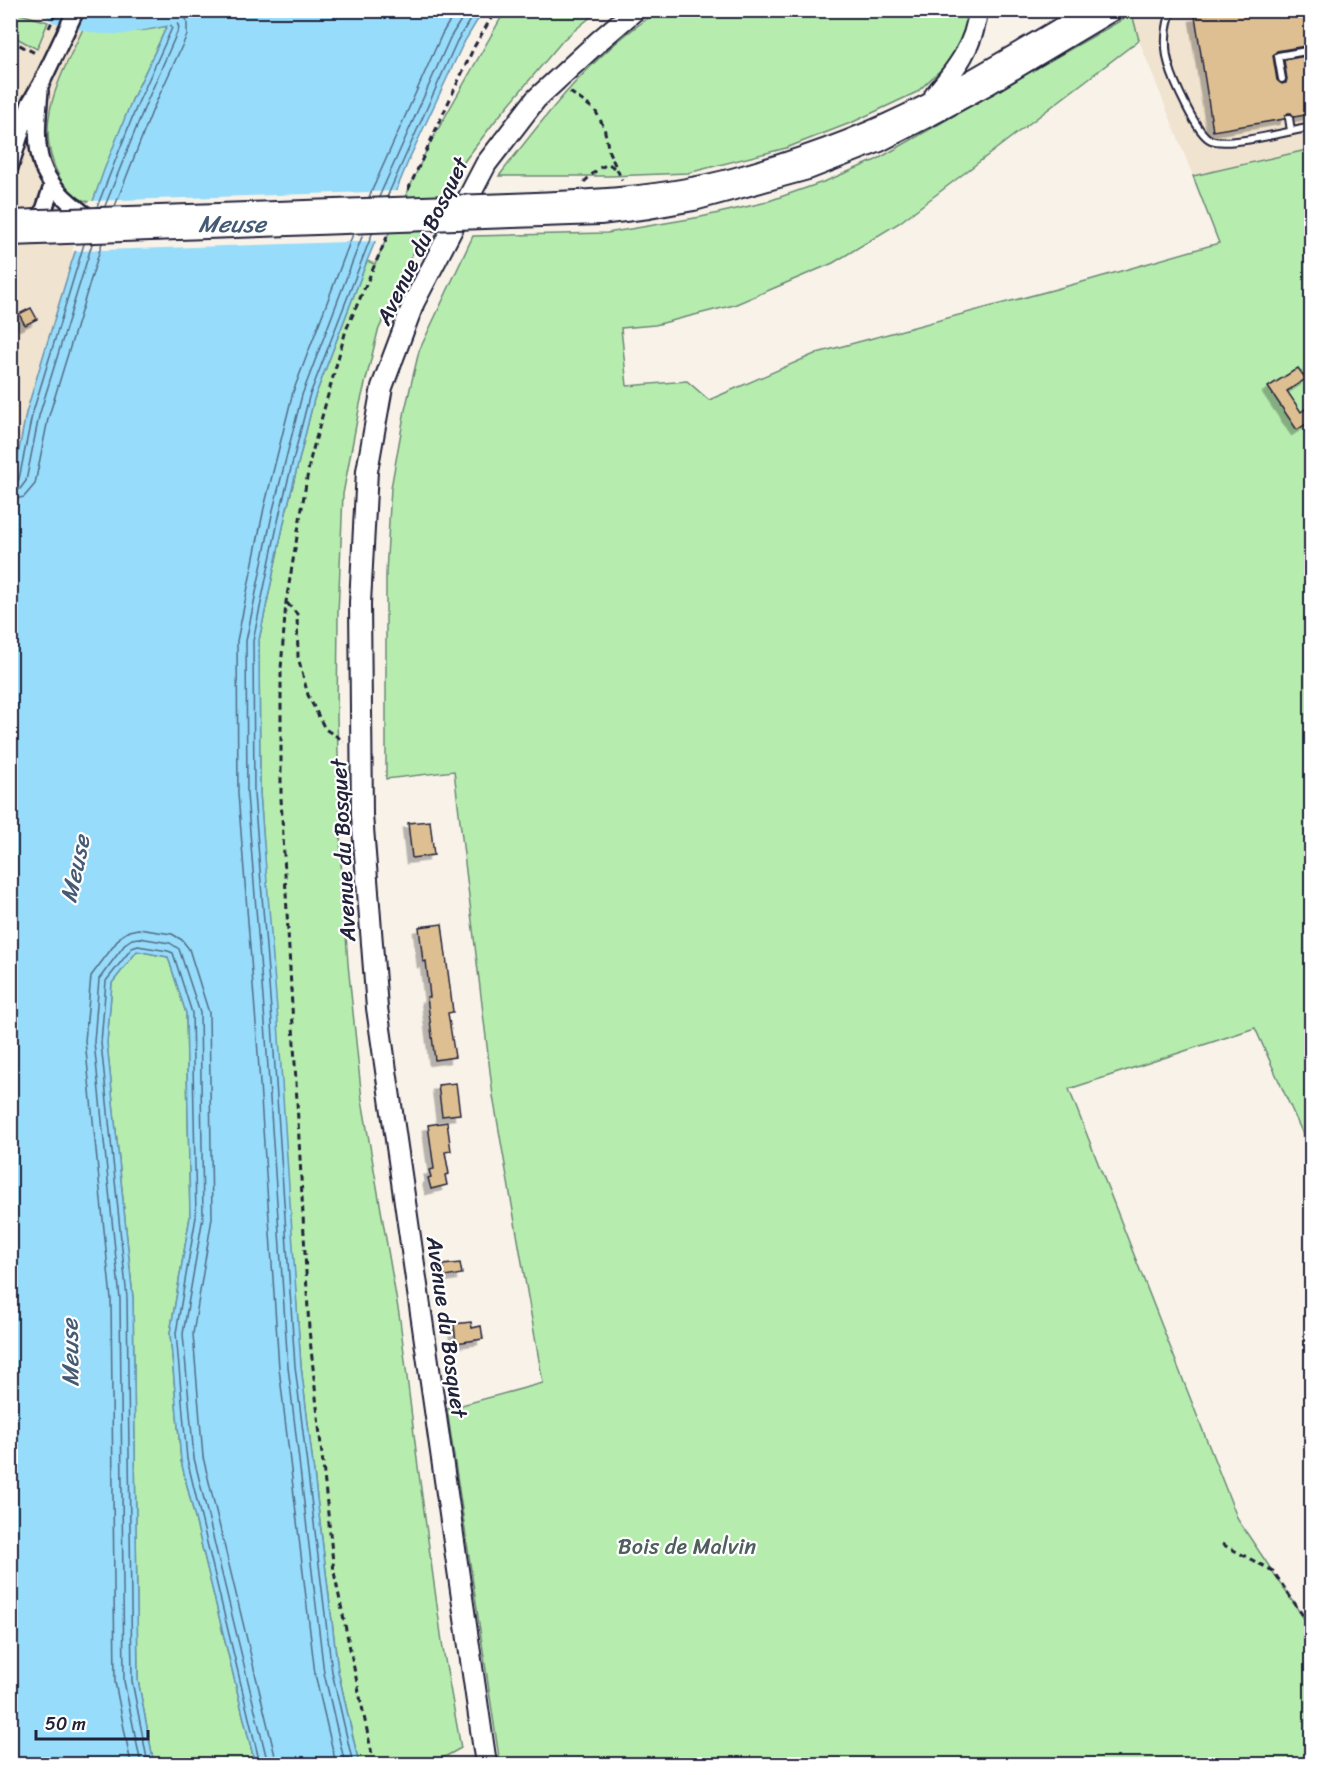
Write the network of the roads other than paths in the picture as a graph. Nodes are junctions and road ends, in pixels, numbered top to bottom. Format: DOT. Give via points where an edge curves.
graph roads {
  1 [pos="76,10"];
  2 [pos="635,10"];
  3 [pos="978,10"];
  4 [pos="1090,10"];
  5 [pos="1114,10"];
  6 [pos="1172,10"];
  7 [pos="1311,51"];
  8 [pos="1282,80"];
  9 [pos="41,84"];
  10 [pos="926,104"];
  11 [pos="1289,118"];
  12 [pos="1311,127"];
  13 [pos="1291,131"];
  14 [pos="10,167"];
  15 [pos="52,186"];
  16 [pos="511,211"];
  17 [pos="90,218"];
  18 [pos="36,219"];
  19 [pos="14,230"];
  20 [pos="486,1764"];
  1 -- 9 [label="street"];
  2 -- 20 [label="main road, Avenue du Bosquet" via="536,99 486,164 414,302 382,387 367,471 360,603 362,815 377,1008"];
  3 -- 10 [label="main road" via="971,42 961,63"];
  4 -- 10 [label="main road"];
  5 -- 16 [label="main road" via="929,117 880,142 808,170 683,203 600,214"];
  6 -- 13 [label="lane" via="1166,28 1169,64 1200,131 1211,140 1228,142"];
  7 -- 8 [label="lane" via="1278,56"];
  9 -- 14 [label="street" via="30,103"];
  9 -- 15 [label="street" via="36,140"];
  10 -- 16 [label="main road" via="854,137 735,177 646,194"];
  11 -- 13 [label="lane"];
  12 -- 13 [label="lane"];
  15 -- 17 [label="street"];
  15 -- 18 [label="street"];
  16 -- 17 [label="main road, bridge"];
  16 -- 19 [label="main road, bridge"];
  17 -- 18 [label="main road, bridge"];
  18 -- 19 [label="main road, bridge"];
}
